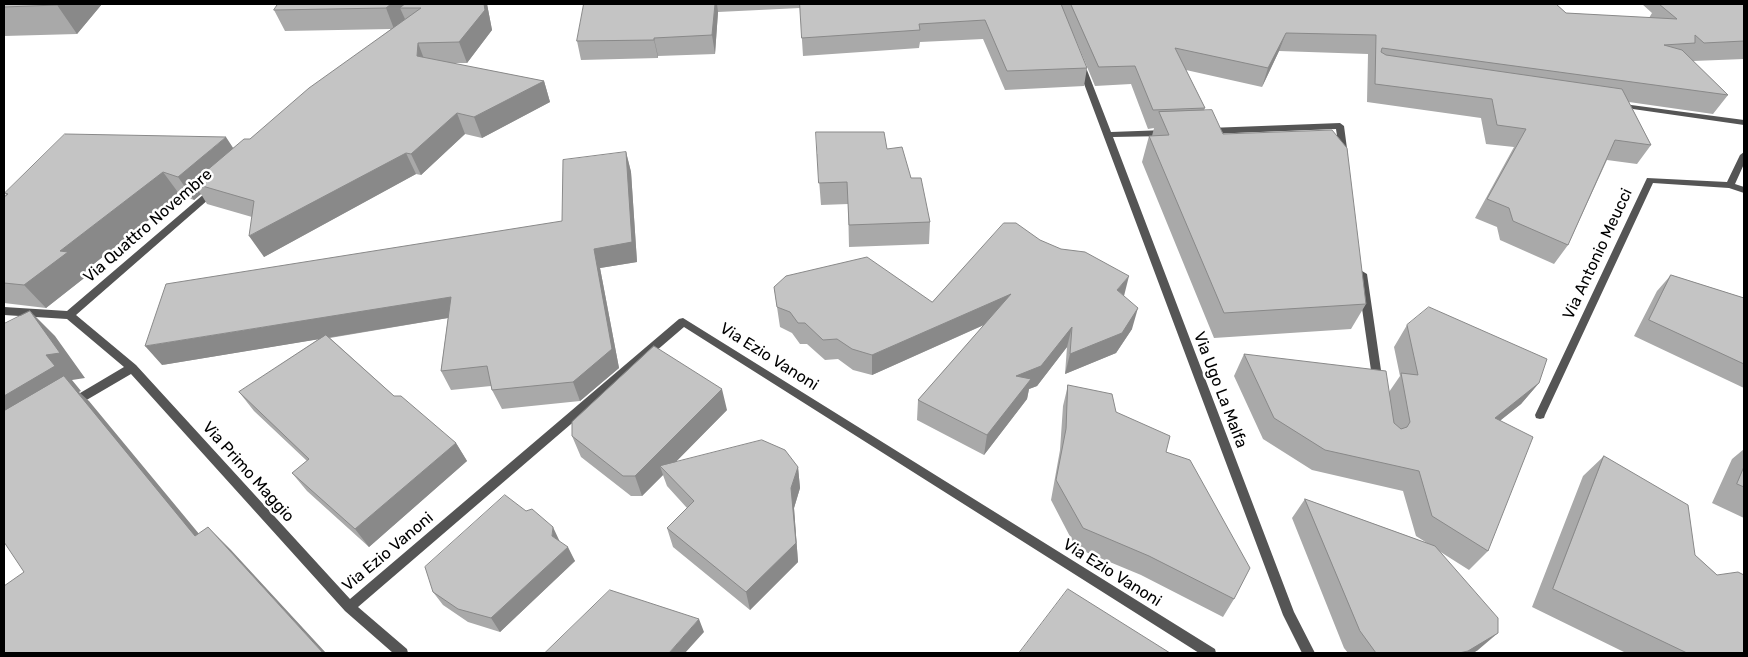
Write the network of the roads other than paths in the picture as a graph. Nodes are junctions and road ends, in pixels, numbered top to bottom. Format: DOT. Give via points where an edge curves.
graph roads {
  1 [pos="1077,56"];
  2 [pos="1609,103"];
  3 [pos="1744,123"];
  4 [pos="1195,132"];
  5 [pos="1176,133"];
  6 [pos="1108,135"];
  7 [pos="1744,155"];
  8 [pos="1345,165"];
  9 [pos="219,185"];
  10 [pos="1730,185"];
  11 [pos="1744,190"];
  12 [pos="1360,261"];
  13 [pos="4,311"];
  14 [pos="68,315"];
  15 [pos="132,368"];
  16 [pos="1380,395"];
  17 [pos="63,409"];
  18 [pos="1540,415"];
  19 [pos="349,607"];
  20 [pos="402,653"];
  21 [pos="1210,653"];
  22 [pos="1309,653"];
  1 -- 6 [label="street, Via Ugo La Malfa"];
  2 -- 3 [label="street"];
  4 -- 8 [label="street" via="1340,126"];
  5 -- 6 [label="street"];
  6 -- 22 [label="street, Via Ugo La Malfa" via="1289,614"];
  7 -- 10 [label="street"];
  9 -- 14 [label="street, Via Quattro Novembre"];
  10 -- 11 [label="street, Via Antonio Meucci"];
  10 -- 18 [label="street, Via Antonio Meucci" via="1650,180"];
  12 -- 16 [label="street"];
  13 -- 14 [label="street"];
  14 -- 15 [label="street, Via Primo Maggio"];
  15 -- 17 [label="street"];
  15 -- 19 [label="street, Via Primo Maggio"];
  19 -- 20 [label="street, Via Primo Maggio"];
  19 -- 21 [label="street, Via Ezio Vanoni" via="683,322"];
}
